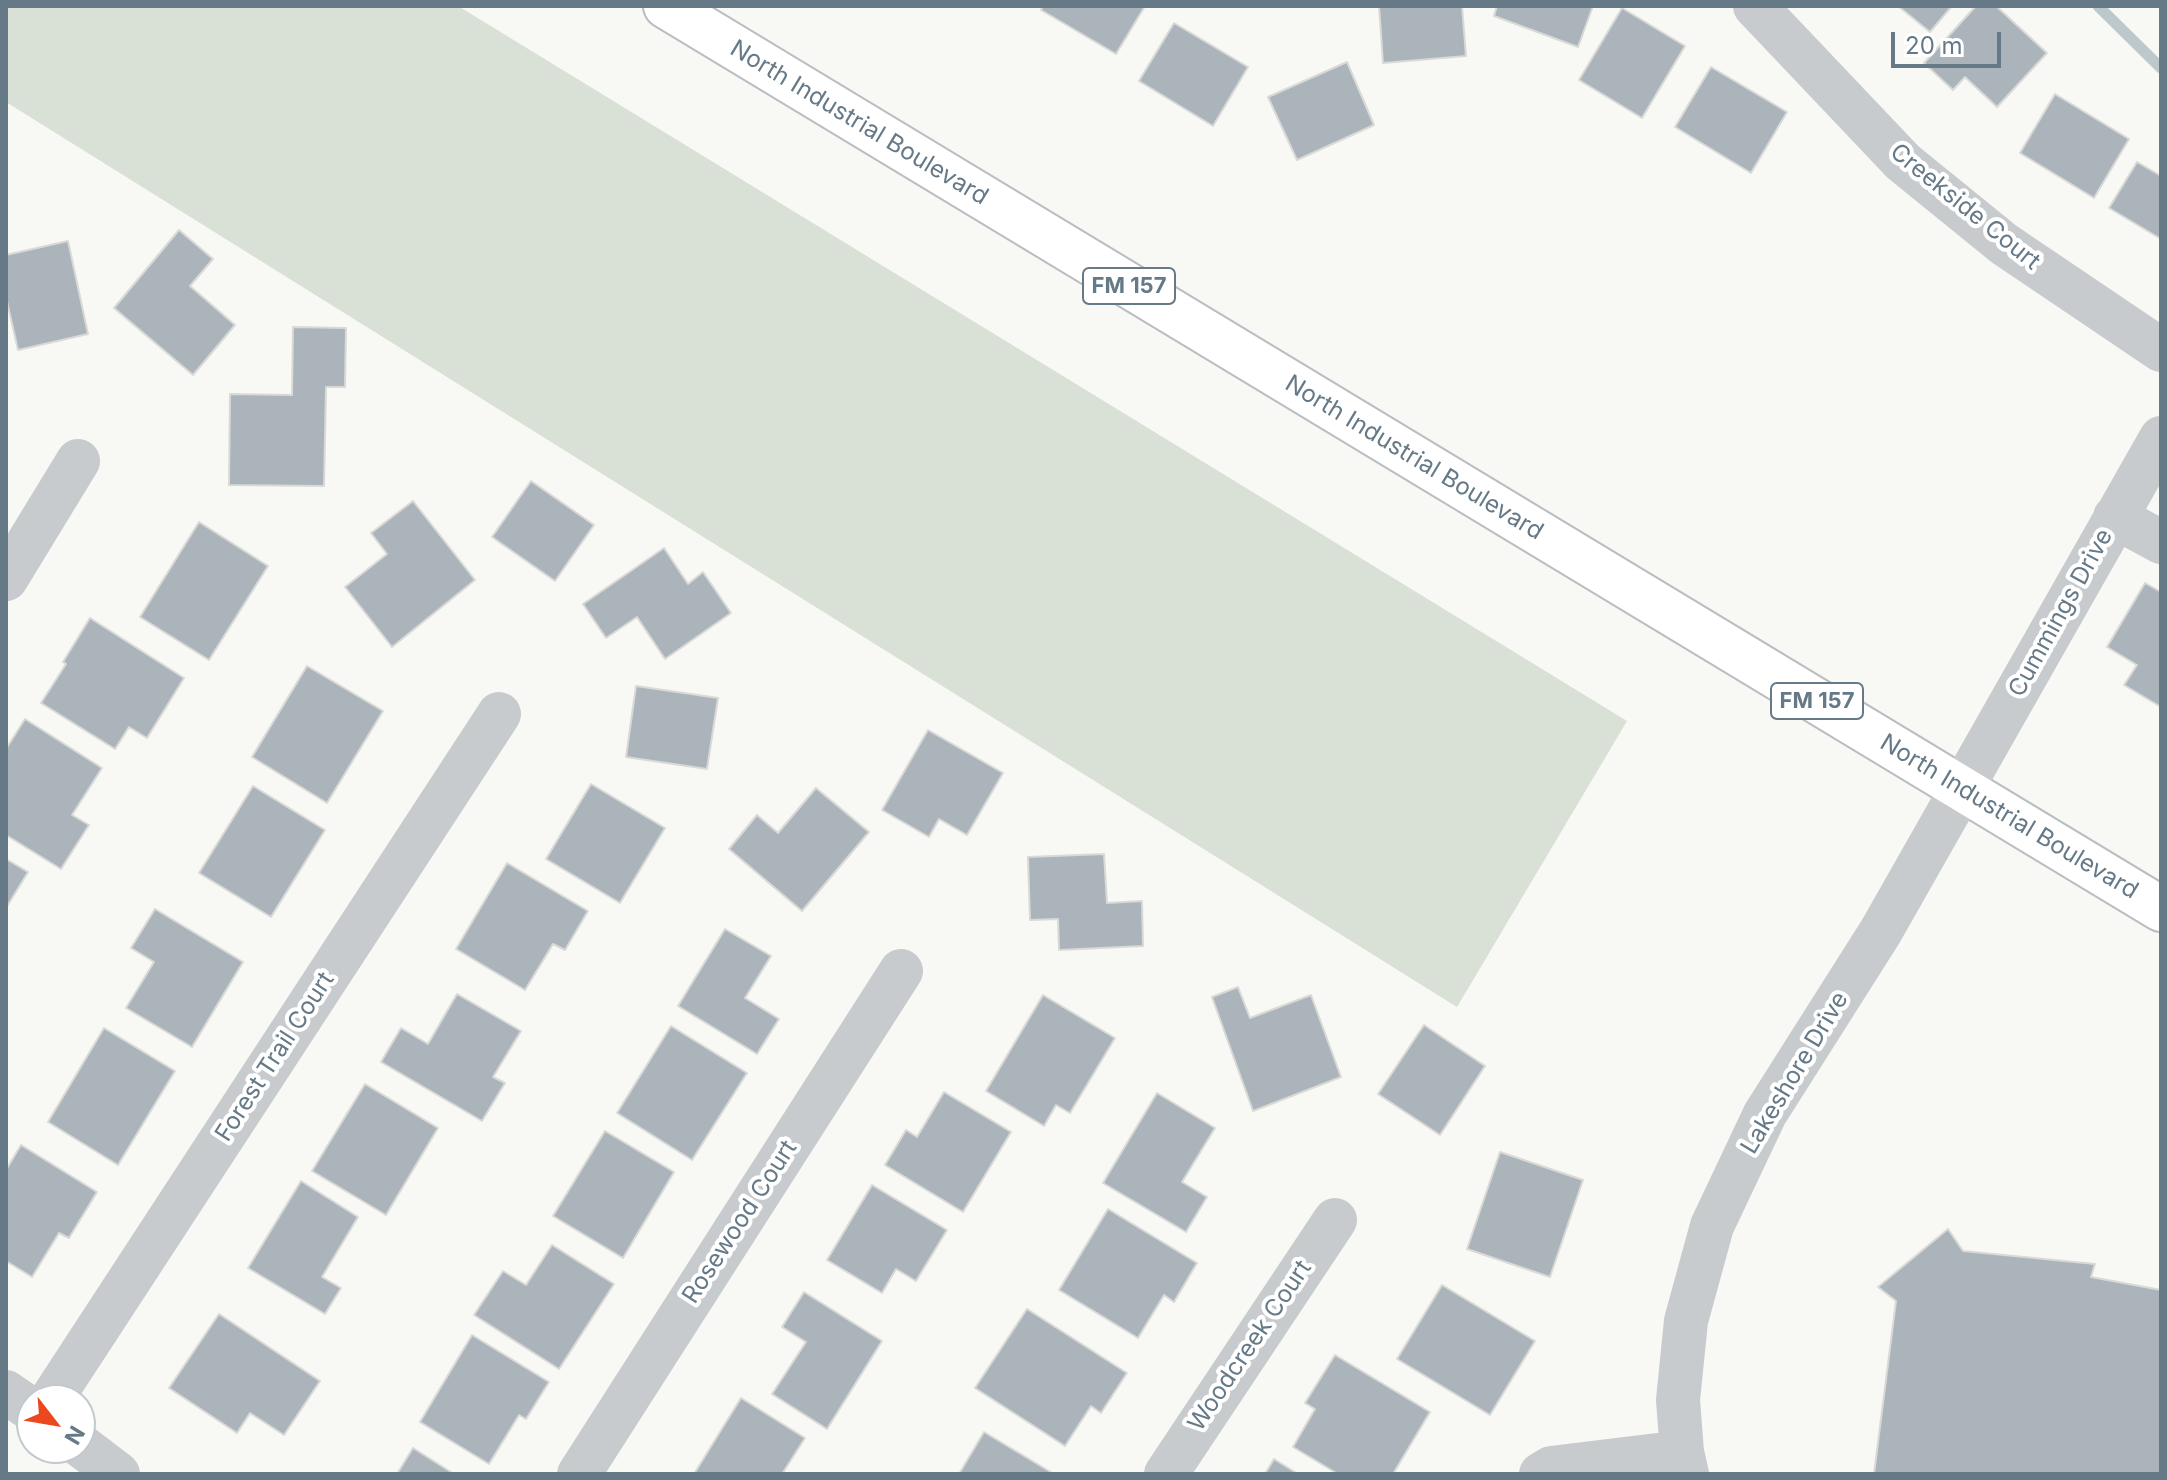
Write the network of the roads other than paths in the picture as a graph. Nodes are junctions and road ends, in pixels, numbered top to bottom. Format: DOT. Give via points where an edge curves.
graph roads {
  1 [pos="666,6"];
  2 [pos="1755,6"];
  3 [pos="2161,350"];
  4 [pos="2161,438"];
  5 [pos="78,461"];
  6 [pos="2115,517"];
  7 [pos="2161,542"];
  8 [pos="6,579"];
  9 [pos="499,714"];
  10 [pos="1962,788"];
  11 [pos="2161,909"];
  12 [pos="901,971"];
  13 [pos="1335,1220"];
  14 [pos="61,1384"];
  15 [pos="96,1457"];
  16 [pos="1684,1463"];
  17 [pos="118,1474"];
  18 [pos="579,1474"];
  19 [pos="1166,1474"];
  20 [pos="1541,1474"];
  1 -- 10 [label="main road, North Industrial Boulevard / FM 157"];
  2 -- 3 [label="street, Creekside Court" via="1903,162 2004,244"];
  4 -- 6 [label="street, Cummings Drive"];
  5 -- 8 [label="street"];
  6 -- 7 [label="street"];
  6 -- 10 [label="street, Cummings Drive"];
  9 -- 14 [label="street, Forest Trail Court"];
  10 -- 11 [label="main road, North Industrial Boulevard / FM 157"];
  10 -- 16 [label="street, Lakeshore Drive" via="1881,931 1765,1114 1712,1226 1686,1321 1678,1400"];
  12 -- 18 [label="street, Rosewood Court"];
  13 -- 19 [label="street, Woodcreek Court"];
  15 -- 17 [label="street"];
  16 -- 20 [label="street" via="1551,1468"];
}
